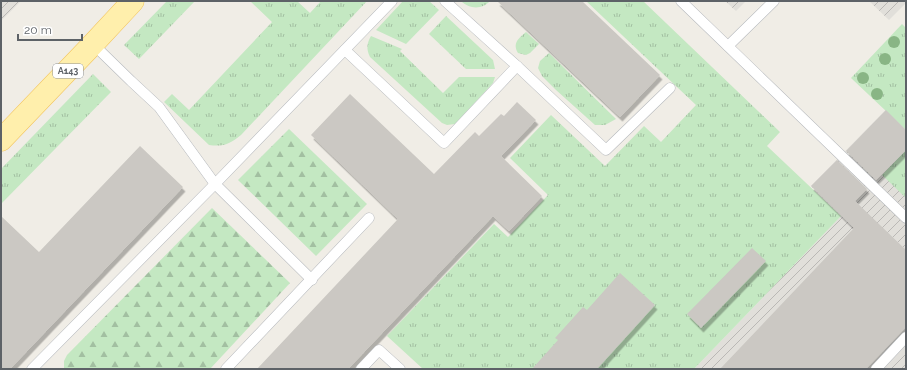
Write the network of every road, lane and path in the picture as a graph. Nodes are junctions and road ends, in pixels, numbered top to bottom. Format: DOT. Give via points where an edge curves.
graph roads {
  1 [pos="133,1"];
  2 [pos="392,1"];
  3 [pos="445,1"];
  4 [pos="681,1"];
  5 [pos="774,1"];
  6 [pos="94,44"];
  7 [pos="728,46"];
  8 [pos="345,50"];
  9 [pos="517,66"];
  10 [pos="670,88"];
  11 [pos="1,140"];
  12 [pos="215,184"];
  13 [pos="369,218"];
  14 [pos="906,218"];
  15 [pos="312,280"];
  16 [pos="906,337"];
  17 [pos="32,369"];
  18 [pos="226,369"];
  19 [pos="361,369"];
  20 [pos="400,369"];
  21 [pos="876,369"];
  1 -- 6 [label="main road, А143"];
  2 -- 8 [label="lane"];
  3 -- 9 [label="lane"];
  4 -- 7 [label="lane"];
  5 -- 7 [label="lane"];
  6 -- 11 [label="main road, А143"];
  6 -- 12 [label="lane" via="159,108"];
  7 -- 14 [label="lane"];
  8 -- 9 [label="lane" via="444,142"];
  8 -- 12 [label="lane"];
  9 -- 10 [label="lane" via="606,150"];
  12 -- 15 [label="lane"];
  12 -- 17 [label="lane"];
  13 -- 15 [label="lane"];
  15 -- 18 [label="lane"];
  16 -- 21 [label="lane"];
  19 -- 20 [label="lane" via="379,350"];
}
